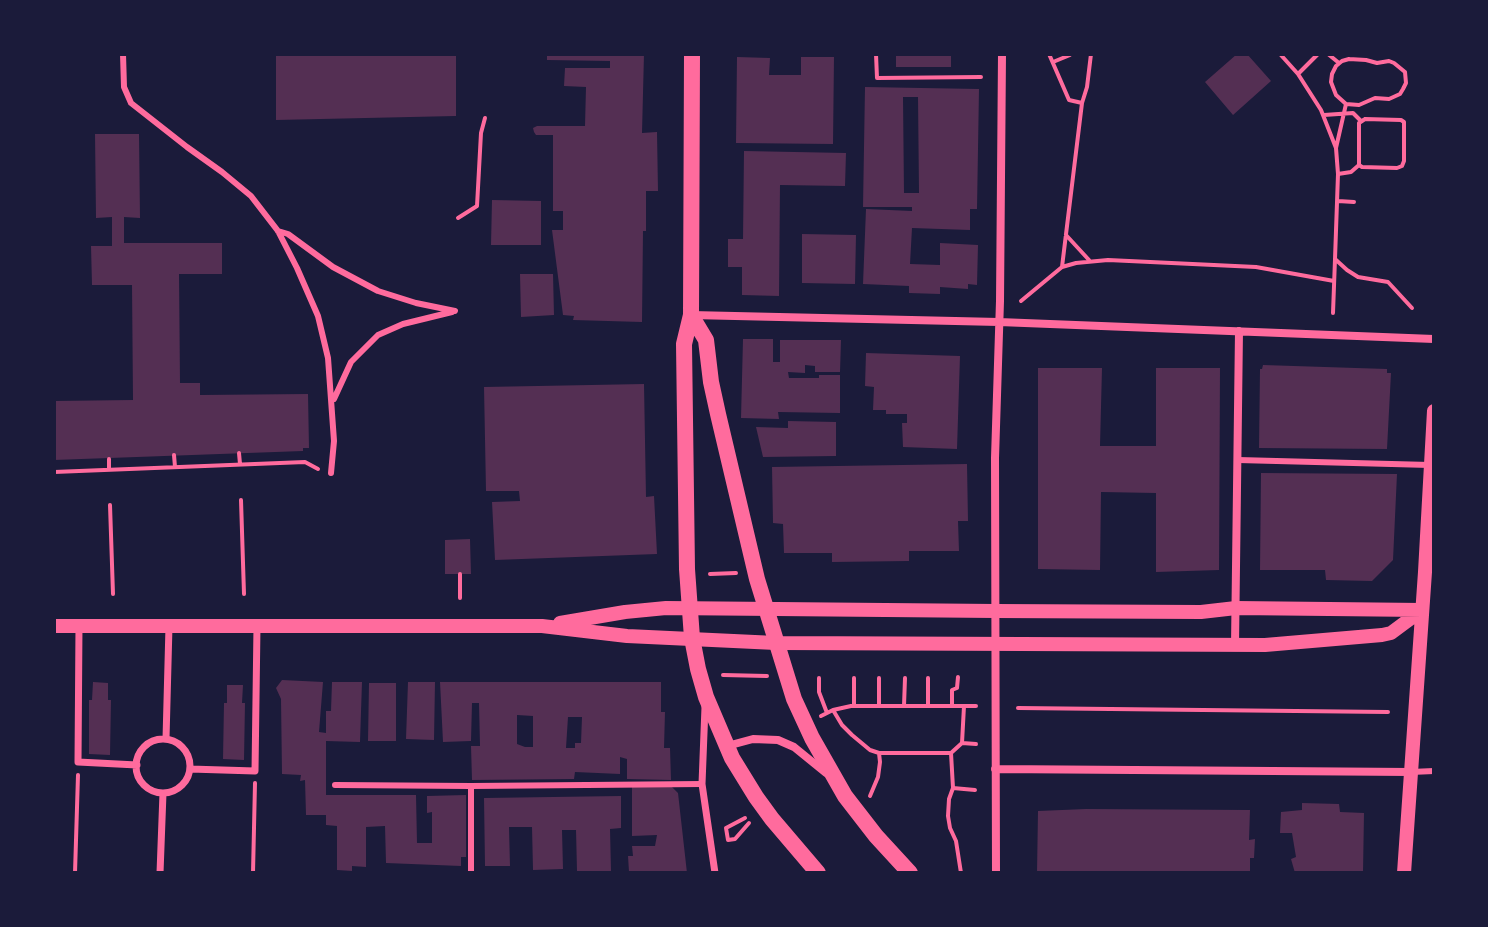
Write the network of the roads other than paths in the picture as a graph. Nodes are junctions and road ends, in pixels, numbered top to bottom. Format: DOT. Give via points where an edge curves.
graph roads {
  1 [pos="123,54"];
  2 [pos="692,54"];
  3 [pos="1002,54"];
  4 [pos="278,231"];
  5 [pos="691,315"];
  6 [pos="999,322"];
  7 [pos="1239,331"];
  8 [pos="1434,339"];
  9 [pos="332,402"];
  10 [pos="1434,411"];
  11 [pos="1238,460"];
  12 [pos="1431,465"];
  13 [pos="327,472"];
  14 [pos="765,608"];
  15 [pos="1236,608"];
  16 [pos="1428,608"];
  17 [pos="689,609"];
  18 [pos="995,611"];
  19 [pos="54,626"];
  20 [pos="79,626"];
  21 [pos="169,626"];
  22 [pos="257,626"];
  23 [pos="542,626"];
  24 [pos="692,638"];
  25 [pos="776,643"];
  26 [pos="996,644"];
  27 [pos="1235,645"];
  28 [pos="706,697"];
  29 [pos="166,739"];
  30 [pos="726,746"];
  31 [pos="137,765"];
  32 [pos="190,769"];
  33 [pos="995,769"];
  34 [pos="1434,771"];
  35 [pos="1411,772"];
  36 [pos="836,781"];
  37 [pos="702,784"];
  38 [pos="335,785"];
  39 [pos="471,786"];
  40 [pos="163,793"];
  41 [pos="904,870"];
  42 [pos="160,873"];
  43 [pos="471,873"];
  44 [pos="715,873"];
  45 [pos="818,873"];
  46 [pos="996,873"];
  47 [pos="1404,873"];
  1 -- 4 [label="lane" via="124,87 131,103 243,190"];
  2 -- 5 [label="main road"];
  3 -- 6 [label="street"];
  4 -- 9 [label="lane" via="318,316"];
  4 -- 9 [label="lane" via="378,291 455,311 378,335 351,362"];
  5 -- 6 [label="street"];
  5 -- 14 [label="main road" via="706,340 718,414"];
  5 -- 17 [label="main road" via="684,344"];
  6 -- 7 [label="street"];
  6 -- 18 [label="street"];
  7 -- 8 [label="street"];
  7 -- 11 [label="street"];
  9 -- 13 [label="lane" via="334,450"];
  10 -- 12 [label="street"];
  11 -- 12 [label="lane"];
  11 -- 15 [label="street"];
  12 -- 16 [label="street"];
  14 -- 17 [label="street"];
  14 -- 18 [label="street"];
  14 -- 25 [label="main road"];
  15 -- 16 [label="street"];
  15 -- 18 [label="street"];
  15 -- 27 [label="street"];
  16 -- 27 [label="street" via="1382,635"];
  16 -- 35 [label="street"];
  17 -- 23 [label="street" via="625,612"];
  17 -- 24 [label="main road"];
  18 -- 26 [label="street"];
  19 -- 20 [label="street"];
  20 -- 21 [label="street"];
  20 -- 31 [label="street" via="78,762"];
  21 -- 22 [label="street"];
  21 -- 29 [label="street"];
  22 -- 23 [label="street"];
  22 -- 32 [label="street" via="255,771"];
  23 -- 24 [label="street"];
  24 -- 25 [label="street"];
  24 -- 28 [label="main road"];
  25 -- 26 [label="street"];
  25 -- 36 [label="main road" via="801,717"];
  26 -- 27 [label="street"];
  26 -- 33 [label="street"];
  28 -- 30 [label="main road"];
  28 -- 37 [label="street"];
  29 -- 31 [label="street" via="143,749"];
  29 -- 32 [label="street" via="181,746"];
  30 -- 36 [label="street" via="773,739 794,747"];
  30 -- 45 [label="main road" via="756,797"];
  31 -- 40 [label="street" via="141,781"];
  32 -- 40 [label="street" via="178,789"];
  33 -- 35 [label="street"];
  33 -- 46 [label="street"];
  34 -- 35 [label="lane"];
  35 -- 47 [label="street"];
  36 -- 41 [label="main road"];
  37 -- 39 [label="lane"];
  37 -- 44 [label="street"];
  38 -- 39 [label="lane"];
  39 -- 43 [label="lane"];
  40 -- 42 [label="street"];
}
